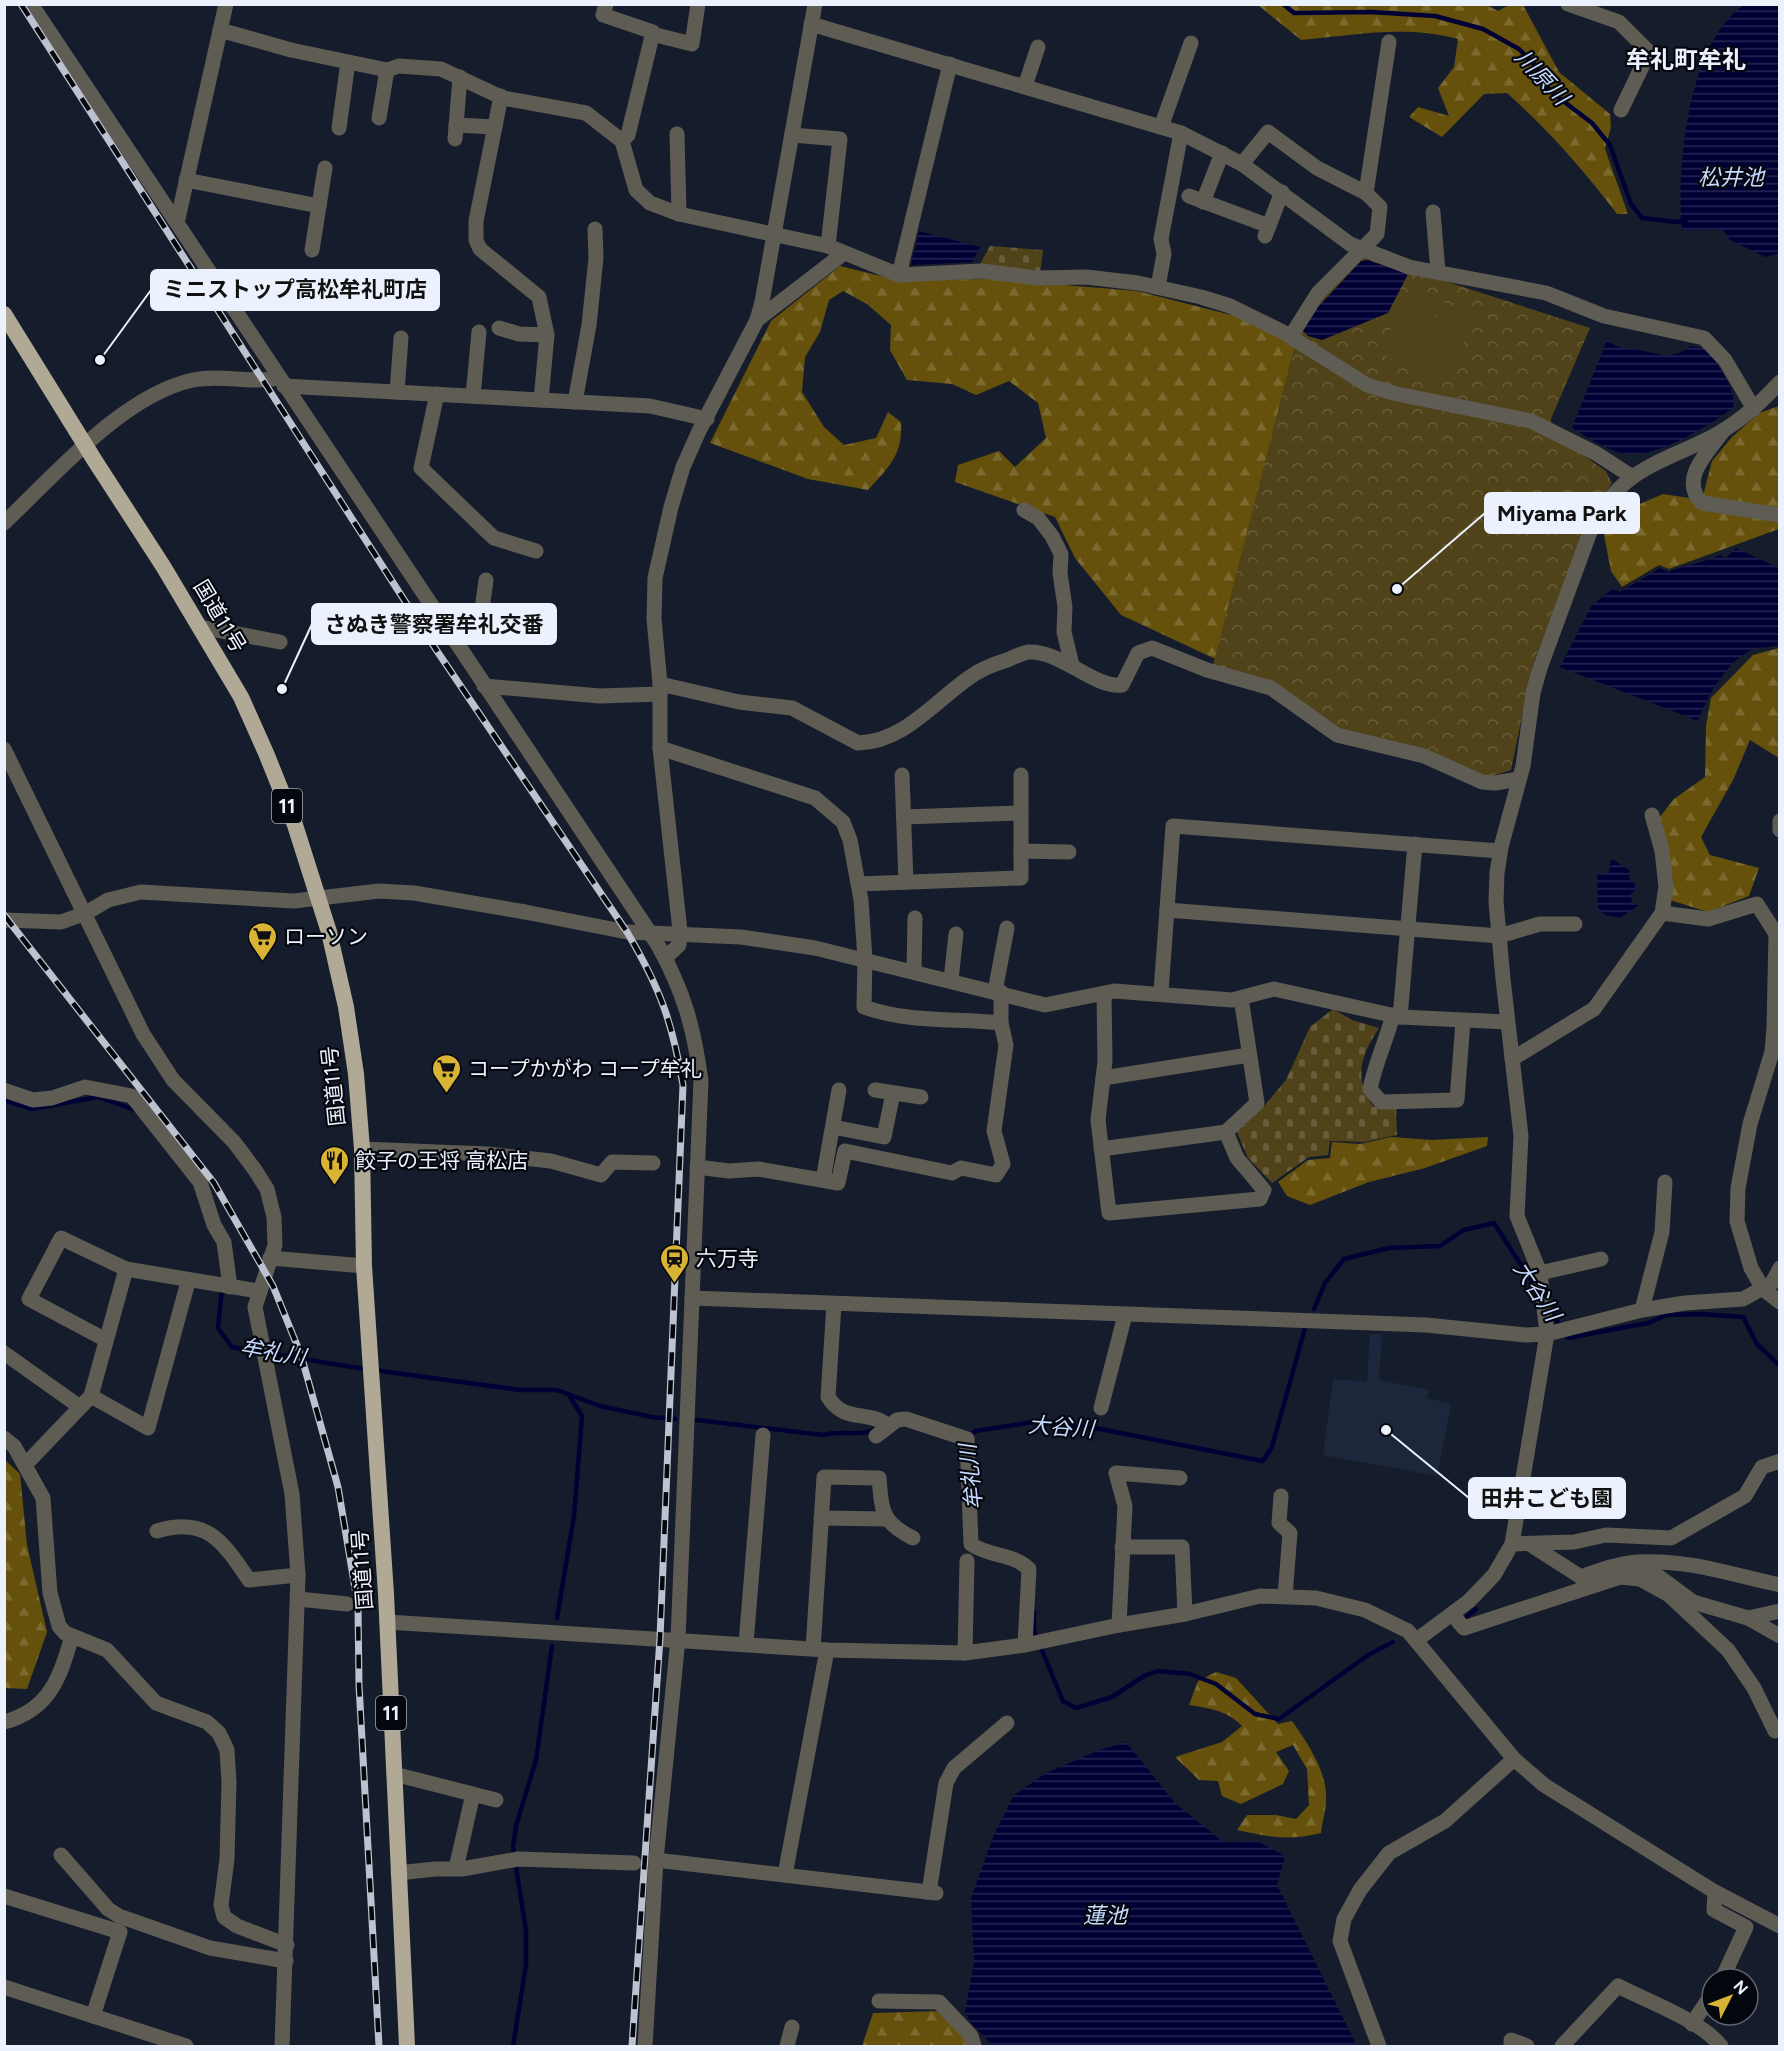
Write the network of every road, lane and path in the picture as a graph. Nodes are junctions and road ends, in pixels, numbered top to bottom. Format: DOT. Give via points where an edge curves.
graph roads {
  1 [pos="31,4"];
  2 [pos="226,4"];
  3 [pos="606,4"];
  4 [pos="698,4"];
  5 [pos="815,4"];
  6 [pos="1568,4"];
  7 [pos="811,24"];
  8 [pos="220,30"];
  9 [pos="652,34"];
  10 [pos="1389,42"];
  11 [pos="1191,43"];
  12 [pos="1038,47"];
  13 [pos="348,62"];
  14 [pos="950,64"];
  15 [pos="387,70"];
  16 [pos="460,77"];
  17 [pos="1025,86"];
  18 [pos="501,96"];
  19 [pos="1620,110"];
  20 [pos="379,118"];
  21 [pos="495,127"];
  22 [pos="1161,128"];
  23 [pos="339,129"];
  24 [pos="1181,133"];
  25 [pos="677,134"];
  26 [pos="792,135"];
  27 [pos="622,141"];
  28 [pos="1221,153"];
  29 [pos="1242,164"];
  30 [pos="325,168"];
  31 [pos="186,180"];
  32 [pos="1282,192"];
  33 [pos="1366,193"];
  34 [pos="319,206"];
  35 [pos="1433,212"];
  36 [pos="679,214"];
  37 [pos="177,223"];
  38 [pos="595,229"];
  39 [pos="774,233"];
  40 [pos="828,246"];
  41 [pos="1363,249"];
  42 [pos="312,250"];
  43 [pos="844,253"];
  44 [pos="1438,272"];
  45 [pos="899,275"];
  46 [pos="1158,287"];
  47 [pos="4,314"];
  48 [pos="757,320"];
  49 [pos="500,328"];
  50 [pos="479,332"];
  51 [pos="547,335"];
  52 [pos="1291,336"];
  53 [pos="401,338"];
  54 [pos="282,382"];
  55 [pos="1776,387"];
  56 [pos="397,392"];
  57 [pos="437,394"];
  58 [pos="473,396"];
  59 [pos="541,400"];
  60 [pos="575,402"];
  61 [pos="1754,409"];
  62 [pos="707,418"];
  63 [pos="1724,430"];
  64 [pos="85,445"];
  65 [pos="1631,476"];
  66 [pos="1024,510"];
  67 [pos="1779,515"];
  68 [pos="4,524"];
  69 [pos="536,551"];
  70 [pos="486,580"];
  71 [pos="438,618"];
  72 [pos="200,627"];
  73 [pos="280,642"];
  74 [pos="1072,665"];
  75 [pos="484,686"];
  76 [pos="660,689"];
  77 [pos="660,748"];
  78 [pos="4,749"];
  79 [pos="902,775"];
  80 [pos="1021,775"];
  81 [pos="1519,779"];
  82 [pos="1021,813"];
  83 [pos="1652,815"];
  84 [pos="904,817"];
  85 [pos="1779,821"];
  86 [pos="1779,830"];
  87 [pos="1415,844"];
  88 [pos="1021,851"];
  89 [pos="1500,851"];
  90 [pos="1069,852"];
  91 [pos="906,882"];
  92 [pos="858,884"];
  93 [pos="319,899"];
  94 [pos="1167,910"];
  95 [pos="1662,913"];
  96 [pos="86,914"];
  97 [pos="915,918"];
  98 [pos="4,920"];
  99 [pos="1575,924"];
  100 [pos="1007,928"];
  101 [pos="1407,929"];
  102 [pos="649,933"];
  103 [pos="680,934"];
  104 [pos="956,934"];
  105 [pos="1499,936"];
  106 [pos="665,957"];
  107 [pos="865,959"];
  108 [pos="914,971"];
  109 [pos="951,980"];
  110 [pos="998,992"];
  111 [pos="1161,992"];
  112 [pos="1104,994"];
  113 [pos="1241,998"];
  114 [pos="1396,1016"];
  115 [pos="1463,1021"];
  116 [pos="1507,1022"];
  117 [pos="1000,1023"];
  118 [pos="1249,1055"];
  119 [pos="1512,1059"];
  120 [pos="1103,1078"];
  121 [pos="4,1090"];
  122 [pos="839,1090"];
  123 [pos="875,1090"];
  124 [pos="893,1093"];
  125 [pos="921,1096"];
  126 [pos="833,1127"];
  127 [pos="1227,1132"];
  128 [pos="362,1149"];
  129 [pos="1101,1149"];
  130 [pos="653,1163"];
  131 [pos="697,1167"];
  132 [pos="823,1180"];
  133 [pos="1665,1182"];
  134 [pos="270,1258"];
  135 [pos="1601,1259"];
  136 [pos="364,1266"];
  137 [pos="1779,1268"];
  138 [pos="126,1269"];
  139 [pos="1541,1278"];
  140 [pos="188,1282"];
  141 [pos="225,1287"];
  142 [pos="1763,1289"];
  143 [pos="258,1291"];
  144 [pos="692,1298"];
  145 [pos="1779,1302"];
  146 [pos="834,1304"];
  147 [pos="1641,1310"];
  148 [pos="1125,1315"];
  149 [pos="1547,1334"];
  150 [pos="106,1340"];
  151 [pos="4,1353"];
  152 [pos="86,1401"];
  153 [pos="1101,1408"];
  154 [pos="889,1426"];
  155 [pos="763,1435"];
  156 [pos="876,1437"];
  157 [pos="4,1438"];
  158 [pos="1779,1461"];
  159 [pos="25,1465"];
  160 [pos="1180,1478"];
  161 [pos="1281,1496"];
  162 [pos="821,1518"];
  163 [pos="886,1519"];
  164 [pos="157,1531"];
  165 [pos="913,1538"];
  166 [pos="1512,1544"];
  167 [pos="1531,1545"];
  168 [pos="1122,1547"];
  169 [pos="967,1561"];
  170 [pos="1629,1563"];
  171 [pos="298,1575"];
  172 [pos="1584,1583"];
  173 [pos="1779,1585"];
  174 [pos="1285,1596"];
  175 [pos="298,1599"];
  176 [pos="347,1604"];
  177 [pos="1779,1611"];
  178 [pos="1185,1614"];
  179 [pos="1452,1614"];
  180 [pos="1748,1618"];
  181 [pos="387,1622"];
  182 [pos="1119,1624"];
  183 [pos="72,1636"];
  184 [pos="1779,1636"];
  185 [pos="678,1639"];
  186 [pos="1418,1639"];
  187 [pos="746,1644"];
  188 [pos="1024,1646"];
  189 [pos="820,1649"];
  190 [pos="965,1653"];
  191 [pos="4,1722"];
  192 [pos="1007,1723"];
  193 [pos="1775,1731"];
  194 [pos="1514,1759"];
  195 [pos="394,1774"];
  196 [pos="473,1794"];
  197 [pos="496,1800"];
  198 [pos="61,1855"];
  199 [pos="656,1860"];
  200 [pos="634,1863"];
  201 [pos="457,1864"];
  202 [pos="398,1873"];
  203 [pos="785,1875"];
  204 [pos="1715,1892"];
  205 [pos="4,1896"];
  206 [pos="1779,1926"];
  207 [pos="287,1945"];
  208 [pos="286,1961"];
  209 [pos="1728,1967"];
  210 [pos="4,1986"];
  211 [pos="879,2001"];
  212 [pos="1700,2012"];
  213 [pos="93,2016"];
  214 [pos="1692,2024"];
  215 [pos="792,2027"];
  216 [pos="186,2046"];
  217 [pos="282,2046"];
  218 [pos="407,2046"];
  219 [pos="645,2046"];
  220 [pos="787,2046"];
  221 [pos="974,2046"];
  222 [pos="1379,2046"];
  223 [pos="1511,2046"];
  224 [pos="1527,2046"];
  225 [pos="1562,2046"];
  226 [pos="1721,2046"];
  1 -- 37 [label="street"];
  2 -- 8 [label="street"];
  3 -- 9 [label="street" via="603,15"];
  4 -- 9 [label="street" via="692,44"];
  5 -- 7 [label="street"];
  6 -- 19 [label="street" via="1618,22 1649,52"];
  7 -- 14 [label="street"];
  7 -- 26 [label="street"];
  8 -- 13 [label="street"];
  8 -- 31 [label="street"];
  9 -- 27 [label="street" via="628,135"];
  10 -- 33 [label="street"];
  11 -- 22 [label="street"];
  12 -- 17 [label="street"];
  13 -- 15 [label="street"];
  13 -- 23 [label="street"];
  14 -- 17 [label="street"];
  14 -- 45 [label="street"];
  15 -- 16 [label="street" via="399,66 441,69"];
  15 -- 20 [label="street"];
  16 -- 18 [label="street"];
  16 -- 21 [label="street" via="456,132"];
  17 -- 22 [label="street"];
  18 -- 21 [label="street"];
  18 -- 27 [label="street" via="586,113"];
  21 -- 51 [label="street" via="476,221 476,240 480,249 538,297"];
  22 -- 24 [label="street"];
  24 -- 28 [label="street"];
  24 -- 46 [label="street" via="1161,239 1164,254"];
  25 -- 36 [label="street"];
  26 -- 39 [label="street"];
  26 -- 40 [label="street" via="840,139"];
  27 -- 36 [label="street" via="636,190 650,203"];
  28 -- 29 [label="street"];
  28 -- 32 [label="street" via="1196,199 1267,231"];
  29 -- 32 [label="street"];
  29 -- 33 [label="street" via="1268,132 1317,168"];
  30 -- 34 [label="street"];
  31 -- 34 [label="street"];
  31 -- 37 [label="street"];
  32 -- 41 [label="street" via="1318,222"];
  33 -- 41 [label="street" via="1380,207 1377,234"];
  34 -- 42 [label="street"];
  35 -- 44 [label="street"];
  36 -- 39 [label="street"];
  37 -- 54 [label="street"];
  38 -- 60 [label="street" via="589,325"];
  39 -- 40 [label="street"];
  39 -- 48 [label="street"];
  40 -- 43 [label="street"];
  41 -- 44 [label="street" via="1409,267"];
  41 -- 52 [label="street" via="1318,293"];
  43 -- 45 [label="street"];
  43 -- 48 [label="street"];
  44 -- 61 [label="street" via="1546,293 1604,316 1704,338 1725,360"];
  45 -- 46 [label="street" via="982,271 1046,278 1086,277"];
  46 -- 52 [label="street" via="1230,306"];
  47 -- 64 [label="highway, 国道11号 / 11"];
  48 -- 62 [label="street"];
  49 -- 51 [label="street" via="519,334"];
  50 -- 58 [label="street"];
  51 -- 59 [label="street"];
  52 -- 65 [label="street" via="1367,385 1531,421"];
  53 -- 56 [label="street"];
  54 -- 56 [label="street"];
  54 -- 64 [label="street" via="205,378 180,383 129,411"];
  54 -- 71 [label="street"];
  55 -- 61 [label="street"];
  56 -- 57 [label="street"];
  57 -- 58 [label="street"];
  57 -- 69 [label="street" via="422,468 494,538"];
  58 -- 59 [label="street"];
  59 -- 60 [label="street"];
  60 -- 62 [label="street" via="651,406"];
  61 -- 63 [label="street"];
  62 -- 76 [label="street" via="671,507 655,578"];
  63 -- 65 [label="street"];
  63 -- 67 [label="street" via="1694,474 1694,495 1702,503"];
  64 -- 68 [label="street"];
  64 -- 72 [label="highway, 国道11号 / 11"];
  65 -- 81 [label="street" via="1599,513 1571,584 1538,676"];
  66 -- 74 [label="street" via="1038,518 1061,554 1064,632"];
  70 -- 71 [label="street" via="480,624"];
  71 -- 75 [label="street"];
  72 -- 73 [label="street"];
  72 -- 93 [label="highway, 国道11号 / 11" via="241,697 266,753"];
  74 -- 76 [label="street" via="1028,652 986,667 908,727 869,743 858,743 792,708"];
  74 -- 81 [label="street" via="1111,686 1122,685 1138,653 1152,648 1207,670 1271,688 1337,735 1424,756 1482,782"];
  75 -- 76 [label="street" via="600,696"];
  75 -- 102 [label="street"];
  76 -- 77 [label="street"];
  77 -- 92 [label="street" via="815,798 843,822"];
  77 -- 103 [label="street"];
  78 -- 96 [label="street"];
  79 -- 84 [label="street"];
  80 -- 82 [label="street"];
  81 -- 89 [label="street"];
  82 -- 84 [label="street"];
  82 -- 88 [label="street"];
  83 -- 95 [label="street" via="1666,887"];
  84 -- 91 [label="street"];
  85 -- 86 [label="street"];
  87 -- 89 [label="street"];
  87 -- 94 [label="street" via="1173,826"];
  87 -- 101 [label="street"];
  88 -- 90 [label="street"];
  88 -- 91 [label="street" via="1021,879"];
  89 -- 105 [label="street" via="1496,902"];
  91 -- 92 [label="street"];
  92 -- 107 [label="street"];
  93 -- 96 [label="street" via="141,892 108,900"];
  93 -- 102 [label="street" via="379,891 425,895"];
  93 -- 128 [label="highway, 国道11号 / 11" via="346,1007"];
  94 -- 101 [label="street"];
  94 -- 111 [label="street"];
  95 -- 119 [label="street" via="1594,1009"];
  95 -- 142 [label="street" via="1708,919 1756,904 1776,934 1772,1052 1750,1124 1738,1188 1737,1221 1743,1246"];
  96 -- 98 [label="street" via="61,922"];
  96 -- 134 [label="street" via="158,1060 234,1142 267,1189 274,1217 275,1245"];
  97 -- 108 [label="street"];
  99 -- 105 [label="street" via="1540,924"];
  100 -- 110 [label="street"];
  101 -- 105 [label="street"];
  101 -- 114 [label="street"];
  102 -- 103 [label="street"];
  102 -- 106 [label="street"];
  103 -- 106 [label="street" via="679,945"];
  103 -- 107 [label="street" via="741,937"];
  104 -- 109 [label="street"];
  105 -- 116 [label="street"];
  106 -- 131 [label="street" via="686,1003 694,1034 701,1081"];
  107 -- 108 [label="street"];
  107 -- 117 [label="street" via="864,1007 933,1021"];
  108 -- 109 [label="street"];
  109 -- 110 [label="street"];
  110 -- 112 [label="street" via="1045,1005"];
  110 -- 117 [label="street"];
  111 -- 112 [label="street"];
  111 -- 113 [label="street"];
  112 -- 120 [label="street"];
  113 -- 114 [label="street" via="1274,989"];
  113 -- 118 [label="street"];
  114 -- 115 [label="street"];
  114 -- 115 [label="street" via="1376,1063 1370,1089 1381,1102 1457,1100"];
  115 -- 116 [label="street"];
  116 -- 119 [label="street"];
  117 -- 132 [label="street" via="1006,1046 994,1131 1003,1164 996,1175 961,1168 952,1173 845,1151 838,1183"];
  118 -- 120 [label="street"];
  118 -- 127 [label="street" via="1257,1103"];
  119 -- 139 [label="street" via="1522,1158 1517,1216"];
  120 -- 129 [label="street" via="1098,1120"];
  121 -- 141 [label="street" via="33,1100 85,1087 132,1096 200,1182 224,1242"];
  122 -- 126 [label="street"];
  123 -- 124 [label="street"];
  124 -- 125 [label="street"];
  124 -- 126 [label="street" via="884,1137"];
  126 -- 132 [label="street"];
  127 -- 129 [label="street"];
  127 -- 129 [label="street" via="1237,1158 1264,1190 1260,1199 1109,1213"];
  128 -- 130 [label="street" via="488,1154 551,1161 601,1175 612,1162"];
  128 -- 136 [label="highway, 国道11号 / 11"];
  131 -- 132 [label="street" via="759,1169"];
  131 -- 144 [label="street"];
  133 -- 147 [label="street" via="1662,1232"];
  134 -- 136 [label="street"];
  134 -- 143 [label="street"];
  135 -- 139 [label="street"];
  136 -- 181 [label="highway, 国道11号 / 11"];
  137 -- 142 [label="street" via="1772,1283"];
  138 -- 140 [label="street"];
  138 -- 150 [label="street"];
  138 -- 150 [label="street" via="61,1239 29,1299"];
  139 -- 149 [label="street"];
  140 -- 141 [label="street"];
  140 -- 152 [label="street" via="148,1428"];
  141 -- 143 [label="street"];
  142 -- 145 [label="street"];
  142 -- 147 [label="street" via="1743,1299"];
  143 -- 171 [label="street" via="255,1307 262,1353 292,1494"];
  144 -- 146 [label="street"];
  144 -- 185 [label="street"];
  146 -- 148 [label="street"];
  146 -- 154 [label="street" via="828,1397 844,1414 880,1420"];
  147 -- 149 [label="street"];
  148 -- 149 [label="street" via="1426,1325"];
  148 -- 153 [label="street"];
  149 -- 166 [label="street"];
  150 -- 152 [label="street"];
  151 -- 152 [label="street"];
  152 -- 159 [label="street"];
  154 -- 156 [label="street"];
  154 -- 188 [label="street" via="906,1419 967,1439 971,1544 1022,1562 1029,1569"];
  155 -- 187 [label="street"];
  157 -- 159 [label="street"];
  158 -- 167 [label="street" via="1762,1467 1745,1496 1671,1538 1606,1535"];
  159 -- 183 [label="street" via="43,1498 50,1593 58,1626"];
  160 -- 168 [label="street" via="1116,1473 1125,1506"];
  161 -- 174 [label="street" via="1279,1523 1290,1533"];
  162 -- 163 [label="street"];
  162 -- 163 [label="street" via="824,1478 879,1478"];
  162 -- 189 [label="street"];
  163 -- 165 [label="street"];
  164 -- 171 [label="street" via="178,1524 210,1534 225,1546 249,1580"];
  166 -- 167 [label="street"];
  166 -- 179 [label="street" via="1494,1575"];
  167 -- 172 [label="street"];
  168 -- 178 [label="street" via="1182,1547"];
  168 -- 182 [label="street"];
  169 -- 190 [label="street"];
  170 -- 172 [label="street"];
  170 -- 173 [label="street" via="1690,1564"];
  170 -- 180 [label="street" via="1654,1573 1693,1602"];
  171 -- 175 [label="street"];
  172 -- 179 [label="street" via="1464,1628"];
  172 -- 193 [label="street" via="1640,1578 1669,1595 1728,1650 1754,1688"];
  174 -- 178 [label="street" via="1260,1596"];
  174 -- 186 [label="street" via="1316,1598 1365,1610"];
  175 -- 176 [label="street"];
  175 -- 207 [label="street"];
  177 -- 180 [label="street"];
  178 -- 182 [label="street"];
  179 -- 186 [label="street"];
  180 -- 184 [label="street"];
  181 -- 185 [label="street"];
  181 -- 195 [label="highway, 国道11号 / 11"];
  182 -- 188 [label="street"];
  183 -- 191 [label="street" via="56,1684 25,1716"];
  183 -- 207 [label="street" via="107,1650 156,1703 207,1722 219,1733 227,1750 229,1782 227,1859 220,1905 224,1917 237,1926"];
  185 -- 187 [label="street"];
  185 -- 199 [label="street"];
  186 -- 194 [label="street"];
  187 -- 189 [label="street"];
  188 -- 190 [label="street"];
  189 -- 190 [label="street"];
  189 -- 203 [label="street"];
  192 -- 203 [label="street" via="954,1768 946,1783 933,1893"];
  194 -- 204 [label="street" via="1544,1785"];
  194 -- 222 [label="street" via="1445,1821 1389,1853 1360,1890 1344,1919 1340,1941"];
  195 -- 196 [label="street"];
  195 -- 202 [label="highway, 国道11号 / 11"];
  196 -- 197 [label="street"];
  196 -- 201 [label="street"];
  198 -- 208 [label="street" via="118,1916 210,1948"];
  199 -- 203 [label="street"];
  199 -- 219 [label="street"];
  200 -- 202 [label="street" via="512,1859 462,1869"];
  202 -- 218 [label="highway, 国道11号 / 11"];
  204 -- 206 [label="street"];
  204 -- 209 [label="street" via="1714,1910 1746,1927"];
  205 -- 213 [label="street" via="120,1932"];
  207 -- 208 [label="street"];
  208 -- 217 [label="street"];
  210 -- 213 [label="street"];
  211 -- 221 [label="street" via="939,2002 971,2036"];
  212 -- 214 [label="street"];
  213 -- 216 [label="street"];
  214 -- 225 [label="street" via="1618,1986"];
  214 -- 226 [label="street" via="1713,2036"];
  215 -- 220 [label="street"];
  223 -- 224 [label="street" via="1511,2040"];
}
